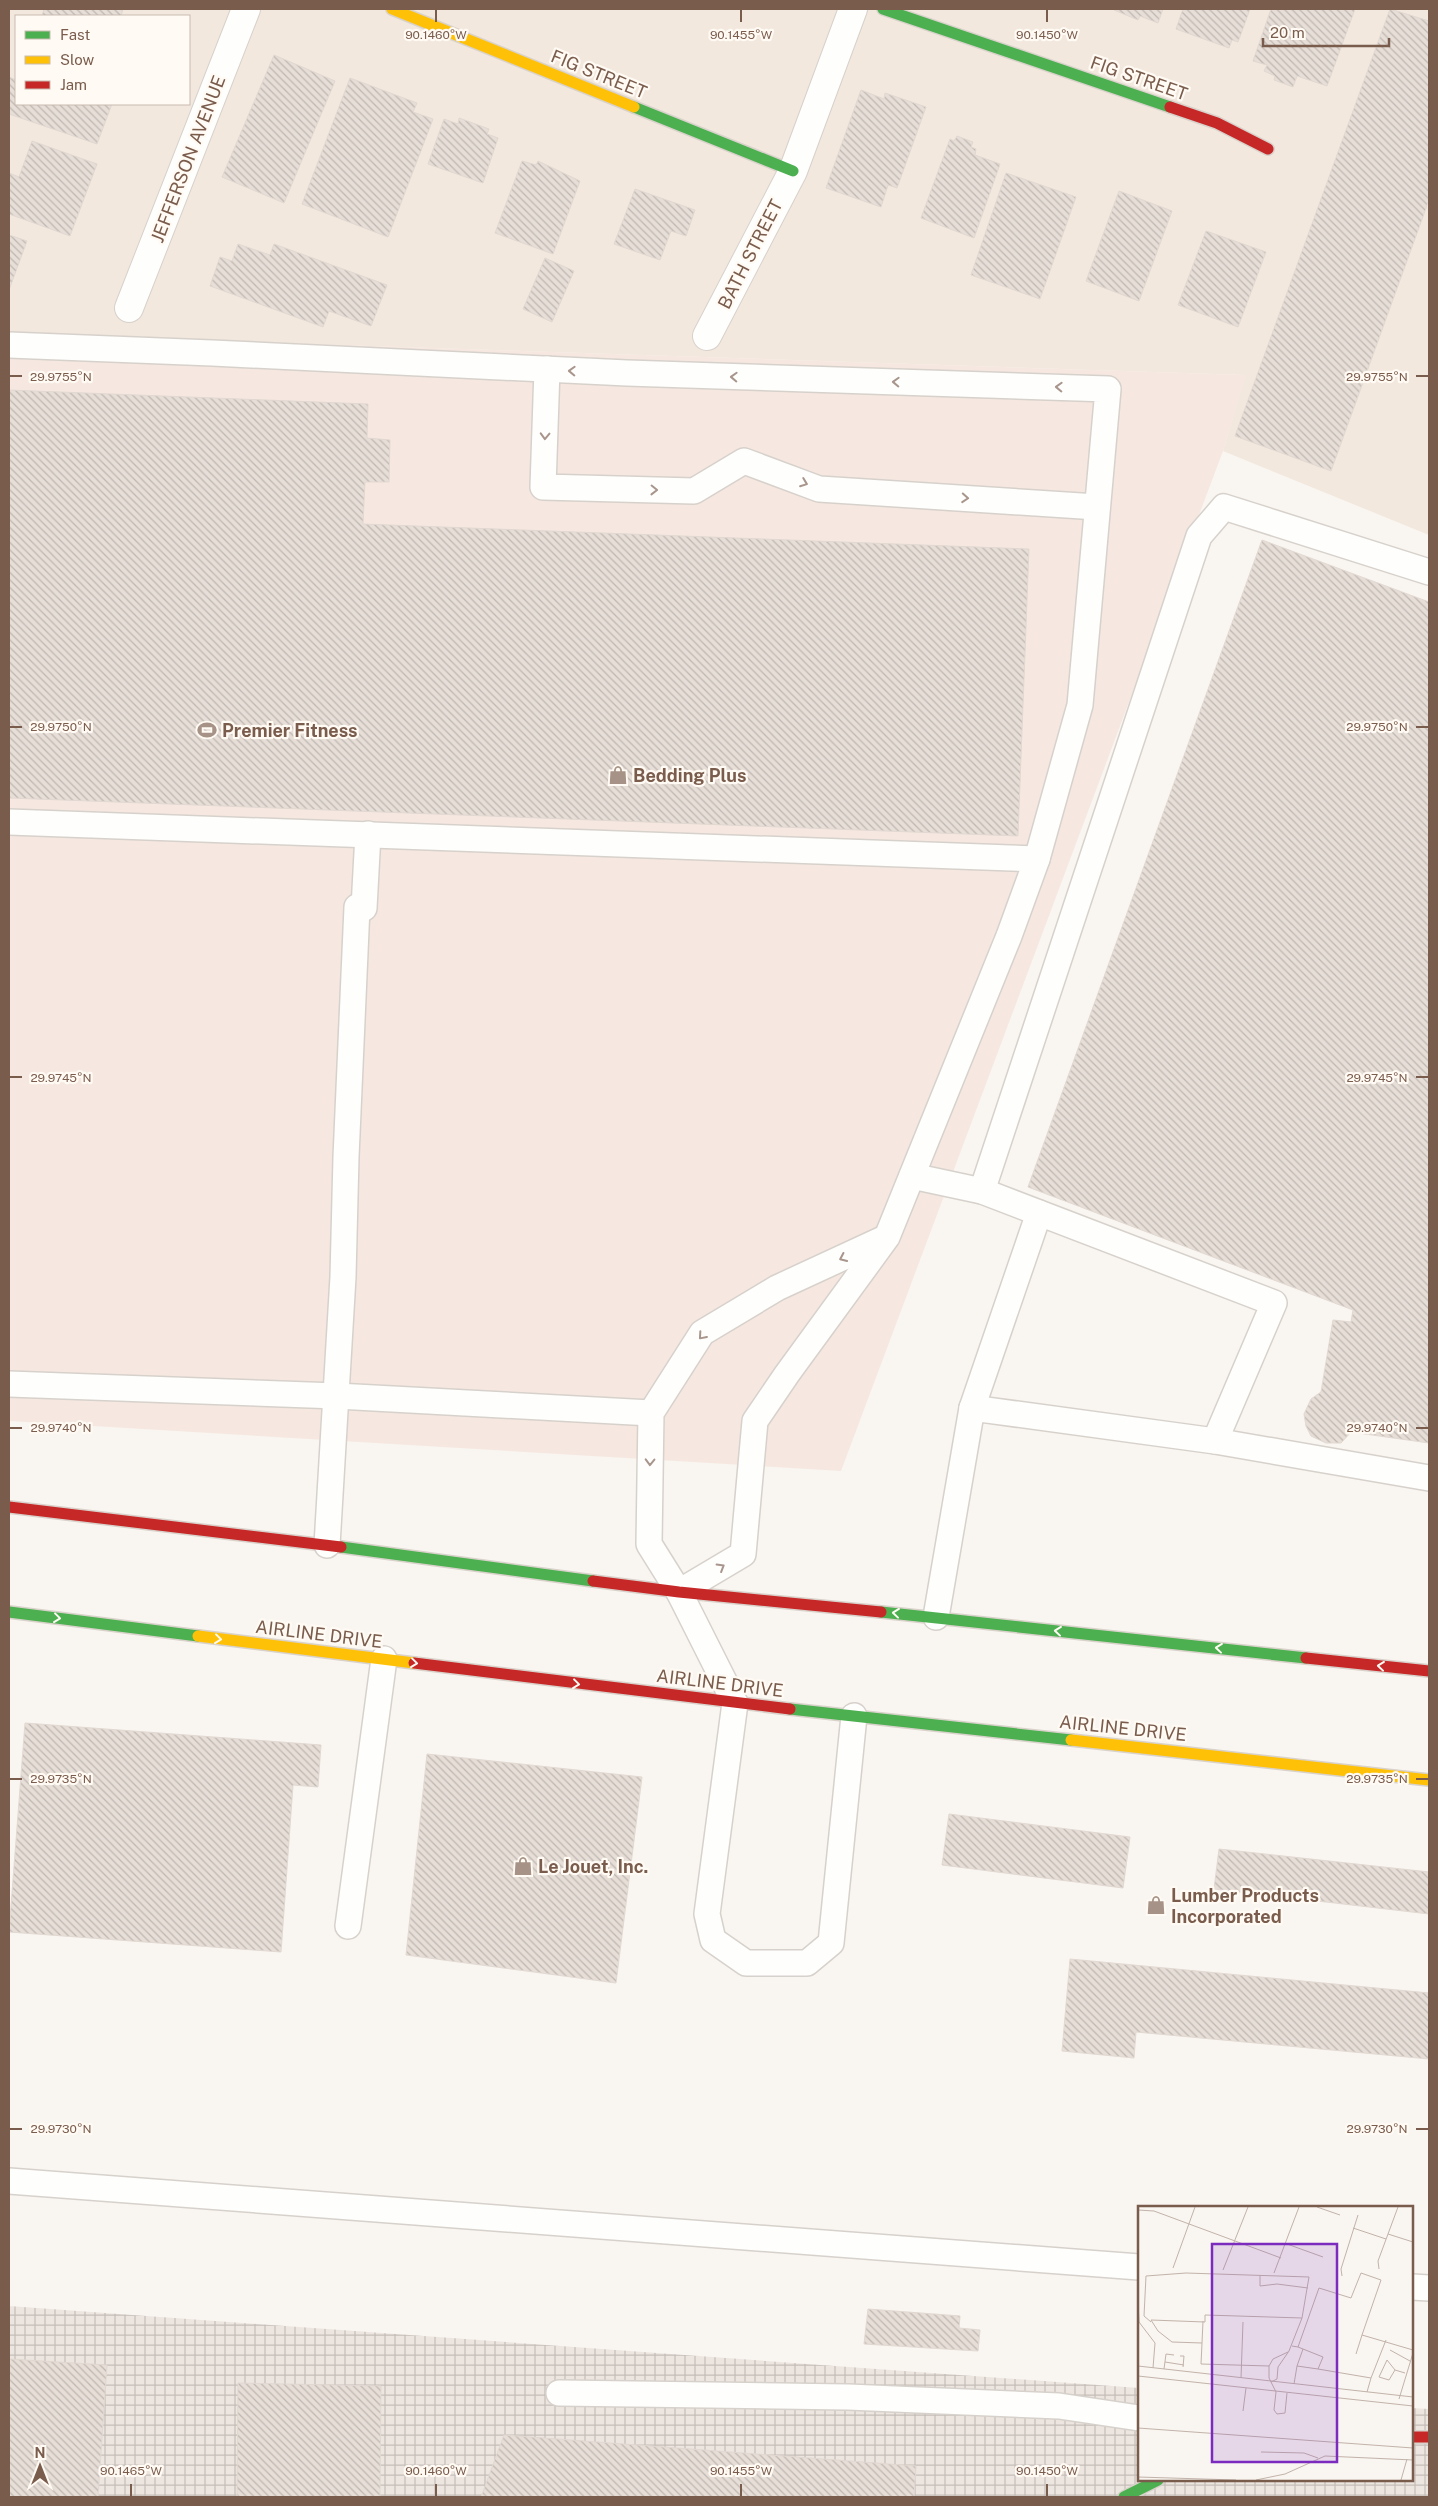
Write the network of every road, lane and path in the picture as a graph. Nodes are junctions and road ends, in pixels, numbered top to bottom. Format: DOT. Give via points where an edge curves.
graph roads {
  1 [pos="246,9"];
  2 [pos="392,9"];
  3 [pos="854,9"];
  4 [pos="882,9"];
  5 [pos="1268,149"];
  6 [pos="793,171"];
  7 [pos="129,308"];
  8 [pos="707,336"];
  9 [pos="9,345"];
  10 [pos="547,369"];
  11 [pos="1097,507"];
  12 [pos="1429,572"];
  13 [pos="9,822"];
  14 [pos="368,834"];
  15 [pos="1037,859"];
  16 [pos="912,1176"];
  17 [pos="982,1191"];
  18 [pos="1039,1214"];
  19 [pos="887,1237"];
  20 [pos="9,1384"];
  21 [pos="337,1396"];
  22 [pos="972,1408"];
  23 [pos="651,1413"];
  24 [pos="1215,1441"];
  25 [pos="1429,1478"];
  26 [pos="9,1507"];
  27 [pos="327,1545"];
  28 [pos="679,1592"];
  29 [pos="9,1612"];
  30 [pos="936,1617"];
  31 [pos="384,1659"];
  32 [pos="1429,1671"];
  33 [pos="735,1703"];
  34 [pos="854,1716"];
  35 [pos="1429,1780"];
  36 [pos="348,1926"];
  37 [pos="9,2181"];
  38 [pos="1138,2267"];
  39 [pos="1413,2287"];
  40 [pos="1429,2288"];
  41 [pos="559,2393"];
  42 [pos="1138,2418"];
  43 [pos="1413,2437"];
  44 [pos="1429,2437"];
  45 [pos="1156,2481"];
  46 [pos="1124,2497"];
  1 -- 7 [label="street, JEFFERSON AVENUE"];
  2 -- 6 [label="main road, FIG STREET"];
  3 -- 6 [label="street, BATH STREET"];
  4 -- 5 [label="main road, FIG STREET" via="1217,123"];
  6 -- 8 [label="street, BATH STREET"];
  9 -- 10 [label="lane"];
  11 -- 10 [label="lane, one-way" via="1108,389"];
  10 -- 11 [label="lane, one-way" via="543,487 694,491 744,460 819,489"];
  11 -- 15 [label="lane" via="1080,704"];
  12 -- 17 [label="lane" via="1224,507 1198,536"];
  13 -- 14 [label="lane"];
  14 -- 15 [label="lane"];
  14 -- 21 [label="lane" via="360,908"];
  15 -- 16 [label="lane"];
  16 -- 17 [label="lane"];
  16 -- 19 [label="lane"];
  17 -- 18 [label="lane"];
  18 -- 22 [label="lane"];
  18 -- 24 [label="lane" via="1274,1303"];
  19 -- 23 [label="lane, one-way" via="777,1288 702,1333"];
  28 -- 19 [label="lane, one-way" via="743,1554 755,1421"];
  20 -- 21 [label="lane"];
  21 -- 23 [label="lane"];
  21 -- 27 [label="lane"];
  22 -- 24 [label="lane"];
  22 -- 30 [label="lane"];
  23 -- 28 [label="lane, one-way" via="649,1544"];
  24 -- 25 [label="lane"];
  26 -- 27 [label="main road"];
  27 -- 28 [label="main road"];
  30 -- 28 [label="main road, one-way"];
  28 -- 33 [label="lane"];
  29 -- 31 [label="main road, AIRLINE DRIVE, one-way"];
  32 -- 30 [label="main road, one-way"];
  31 -- 33 [label="main road, AIRLINE DRIVE, one-way"];
  31 -- 36 [label="lane"];
  33 -- 34 [label="main road, AIRLINE DRIVE"];
  33 -- 34 [label="lane" via="707,1914 713,1940 746,1963 807,1963 831,1943"];
  34 -- 35 [label="main road, AIRLINE DRIVE"];
  37 -- 38 [label="lane"];
  39 -- 40 [label="lane"];
  41 -- 42 [label="lane" via="857,2397 1059,2406"];
  43 -- 44 [label="main road"];
  45 -- 46 [label="main road"];
}
